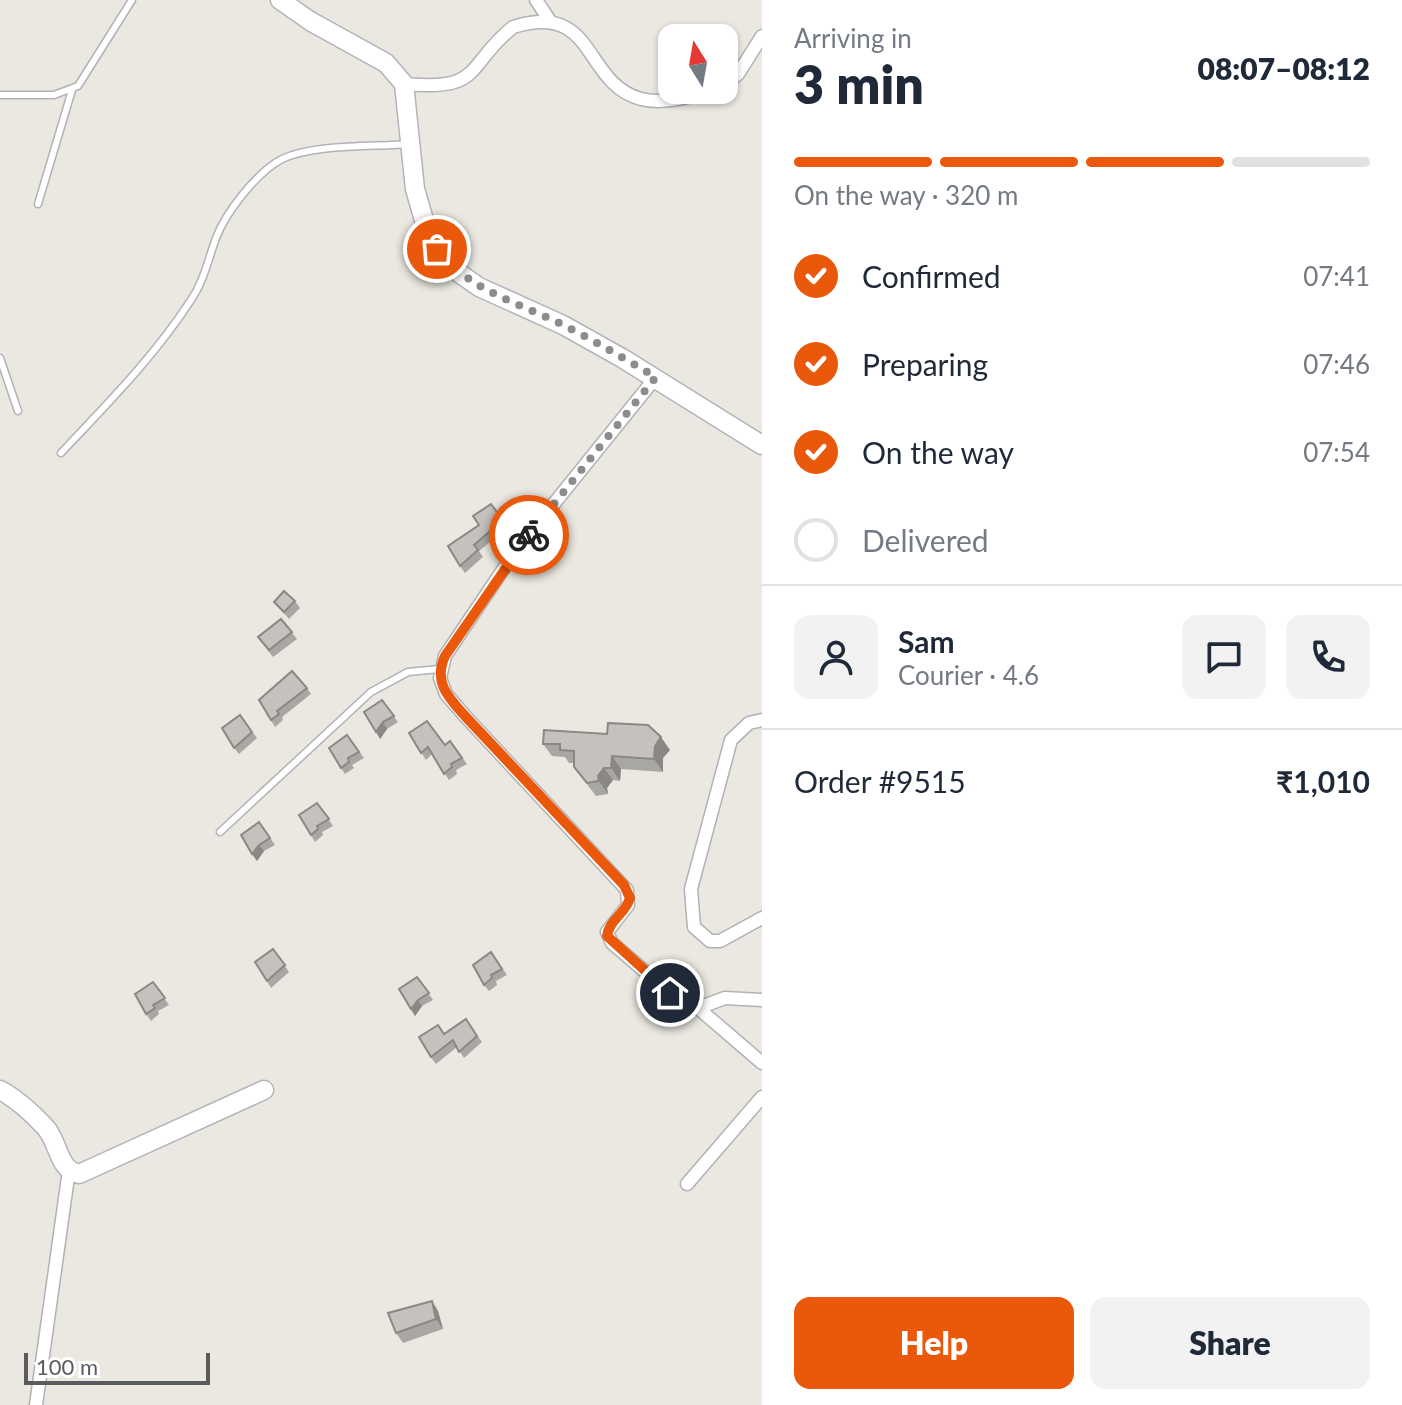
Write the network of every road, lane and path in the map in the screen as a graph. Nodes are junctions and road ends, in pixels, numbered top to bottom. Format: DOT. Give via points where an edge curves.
graph roads {
  1 [pos="132,0"];
  2 [pos="280,0"];
  3 [pos="536,0"];
  4 [pos="550,21"];
  5 [pos="762,36"];
  6 [pos="738,74"];
  7 [pos="404,84"];
  8 [pos="72,90"];
  9 [pos="0,95"];
  10 [pos="658,99"];
  11 [pos="411,144"];
  12 [pos="38,204"];
  13 [pos="0,358"];
  14 [pos="656,377"];
  15 [pos="18,411"];
  16 [pos="762,445"];
  17 [pos="61,453"];
  18 [pos="439,669"];
  19 [pos="762,720"];
  20 [pos="220,832"];
  21 [pos="762,918"];
  22 [pos="762,1000"];
  23 [pos="698,1008"];
  24 [pos="762,1063"];
  25 [pos="0,1090"];
  26 [pos="264,1090"];
  27 [pos="762,1097"];
  28 [pos="69,1170"];
  29 [pos="687,1184"];
  30 [pos="36,1405"];
  1 -- 8 [label="lane"];
  2 -- 7 [label="street" via="386,63"];
  3 -- 4 [label="street"];
  4 -- 7 [label="street" via="513,27 479,68 453,83"];
  4 -- 10 [label="street" via="576,33 621,88 642,99"];
  5 -- 6 [label="street"];
  7 -- 11 [label="street"];
  8 -- 9 [label="lane"];
  8 -- 12 [label="lane"];
  11 -- 14 [label="street" via="415,189 428,234 459,273"];
  11 -- 17 [label="lane" via="306,152 266,171 217,235 201,284 147,362"];
  13 -- 15 [label="lane"];
  14 -- 16 [label="street"];
  14 -- 18 [label="street" via="507,564"];
  18 -- 20 [label="lane" via="408,672 371,692"];
  18 -- 23 [label="street" via="446,694 627,890 628,905 607,932 612,943 670,993"];
  19 -- 21 [label="street" via="749,723 731,740 691,902 694,927 714,942"];
  22 -- 23 [label="street" via="725,998"];
  23 -- 24 [label="street"];
  25 -- 28 [label="street" via="45,1127"];
  26 -- 28 [label="street" via="88,1173"];
  27 -- 29 [label="street"];
  28 -- 30 [label="street"];
}
